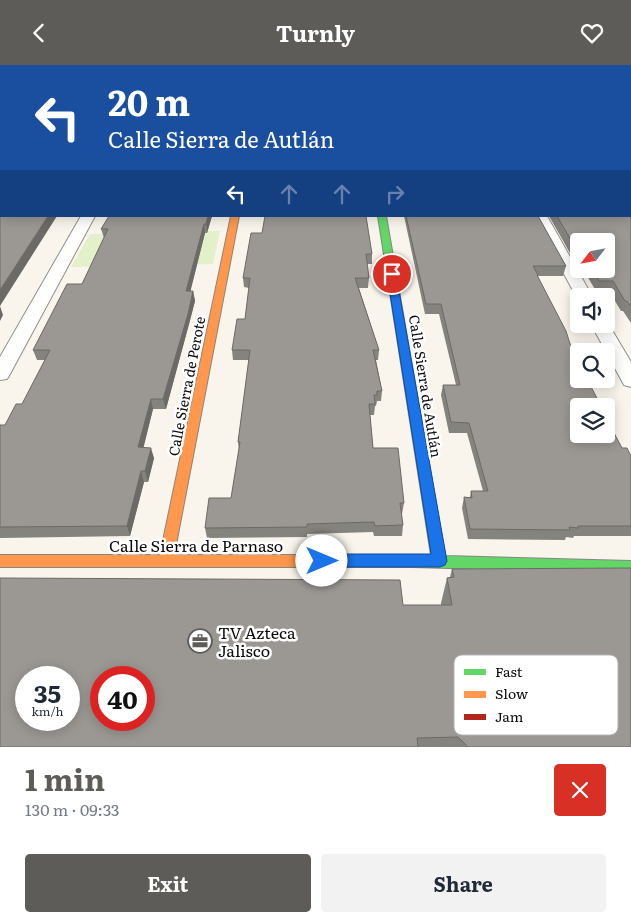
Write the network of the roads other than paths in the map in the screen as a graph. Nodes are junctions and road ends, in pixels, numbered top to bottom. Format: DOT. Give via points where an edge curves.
graph roads {
  1 [pos="87,217"];
  2 [pos="234,217"];
  3 [pos="382,217"];
  4 [pos="541,217"];
  5 [pos="580,288"];
  6 [pos="605,333"];
  7 [pos="0,374"];
  8 [pos="631,380"];
  9 [pos="0,561"];
  10 [pos="166,561"];
  11 [pos="440,561"];
  12 [pos="631,567"];
  1 -- 7 [label="street"];
  2 -- 10 [label="street, Calle Sierra de Perote"];
  3 -- 11 [label="street, Calle Sierra de Autlán"];
  4 -- 5 [label="street"];
  6 -- 8 [label="street"];
  9 -- 10 [label="street, Calle Sierra de Parnaso"];
  10 -- 11 [label="street, Calle Sierra de Parnaso"];
  11 -- 12 [label="street, Calle Sierra de Parnaso"];
}
